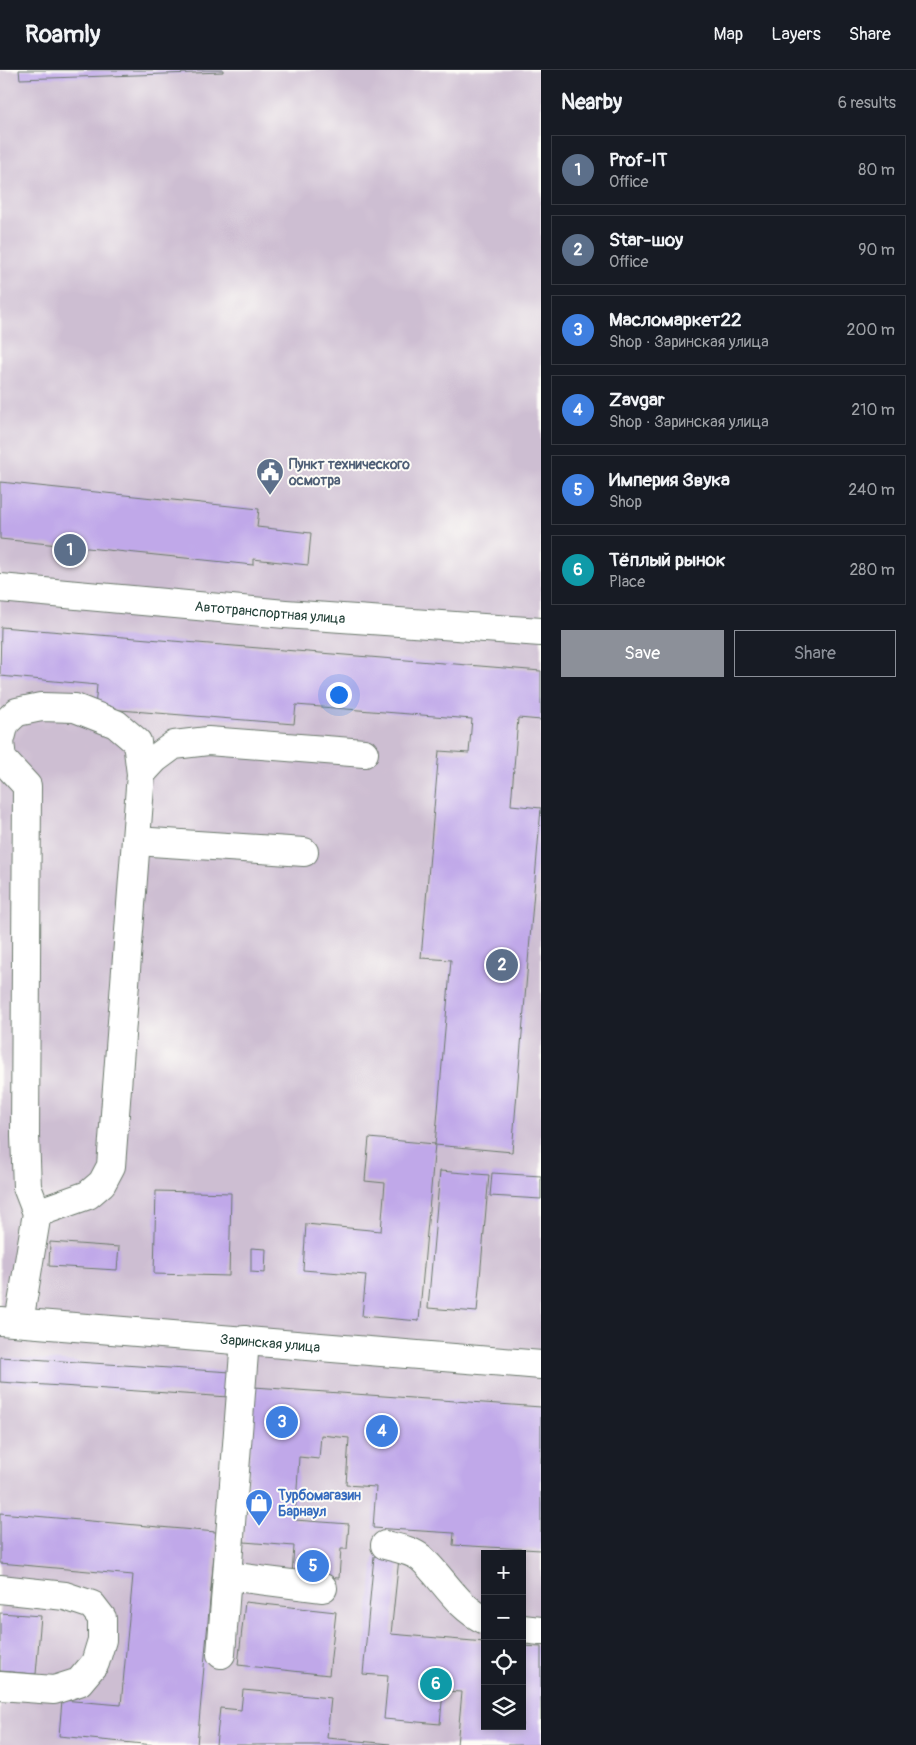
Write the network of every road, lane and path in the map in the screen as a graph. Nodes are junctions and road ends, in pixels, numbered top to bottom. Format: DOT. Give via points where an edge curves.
graph roads {
  1 [pos="0,588"];
  2 [pos="541,632"];
  3 [pos="364,753"];
  4 [pos="141,774"];
  5 [pos="136,841"];
  6 [pos="304,852"];
  7 [pos="36,1214"];
  8 [pos="10,1322"];
  9 [pos="245,1340"];
  10 [pos="541,1365"];
  11 [pos="385,1545"];
  12 [pos="228,1576"];
  13 [pos="323,1588"];
  14 [pos="0,1590"];
  15 [pos="481,1618"];
  16 [pos="526,1629"];
  17 [pos="541,1631"];
  18 [pos="221,1654"];
  19 [pos="0,1686"];
  1 -- 2 [label="street, Автотранспортная улица" via="285,614"];
  3 -- 4 [label="street" via="208,741 174,745"];
  4 -- 5 [label="street"];
  4 -- 7 [label="street" via="138,742 116,724 75,708 41,707 17,712 5,723 0,742 2,758 27,786 25,1136 27,1187"];
  5 -- 6 [label="street"];
  5 -- 7 [label="street" via="111,1166 102,1183 88,1195"];
  7 -- 8 [label="street"];
  8 -- 9 [label="street, Заринская улица"];
  9 -- 10 [label="street, Заринская улица"];
  9 -- 12 [label="street"];
  11 -- 15 [label="street" via="406,1550 420,1558 448,1590"];
  12 -- 13 [label="street"];
  12 -- 18 [label="street"];
  14 -- 19 [label="street" via="66,1596 92,1605 102,1618 102,1640 95,1663 79,1682 54,1690"];
  16 -- 17 [label="street"];
}
